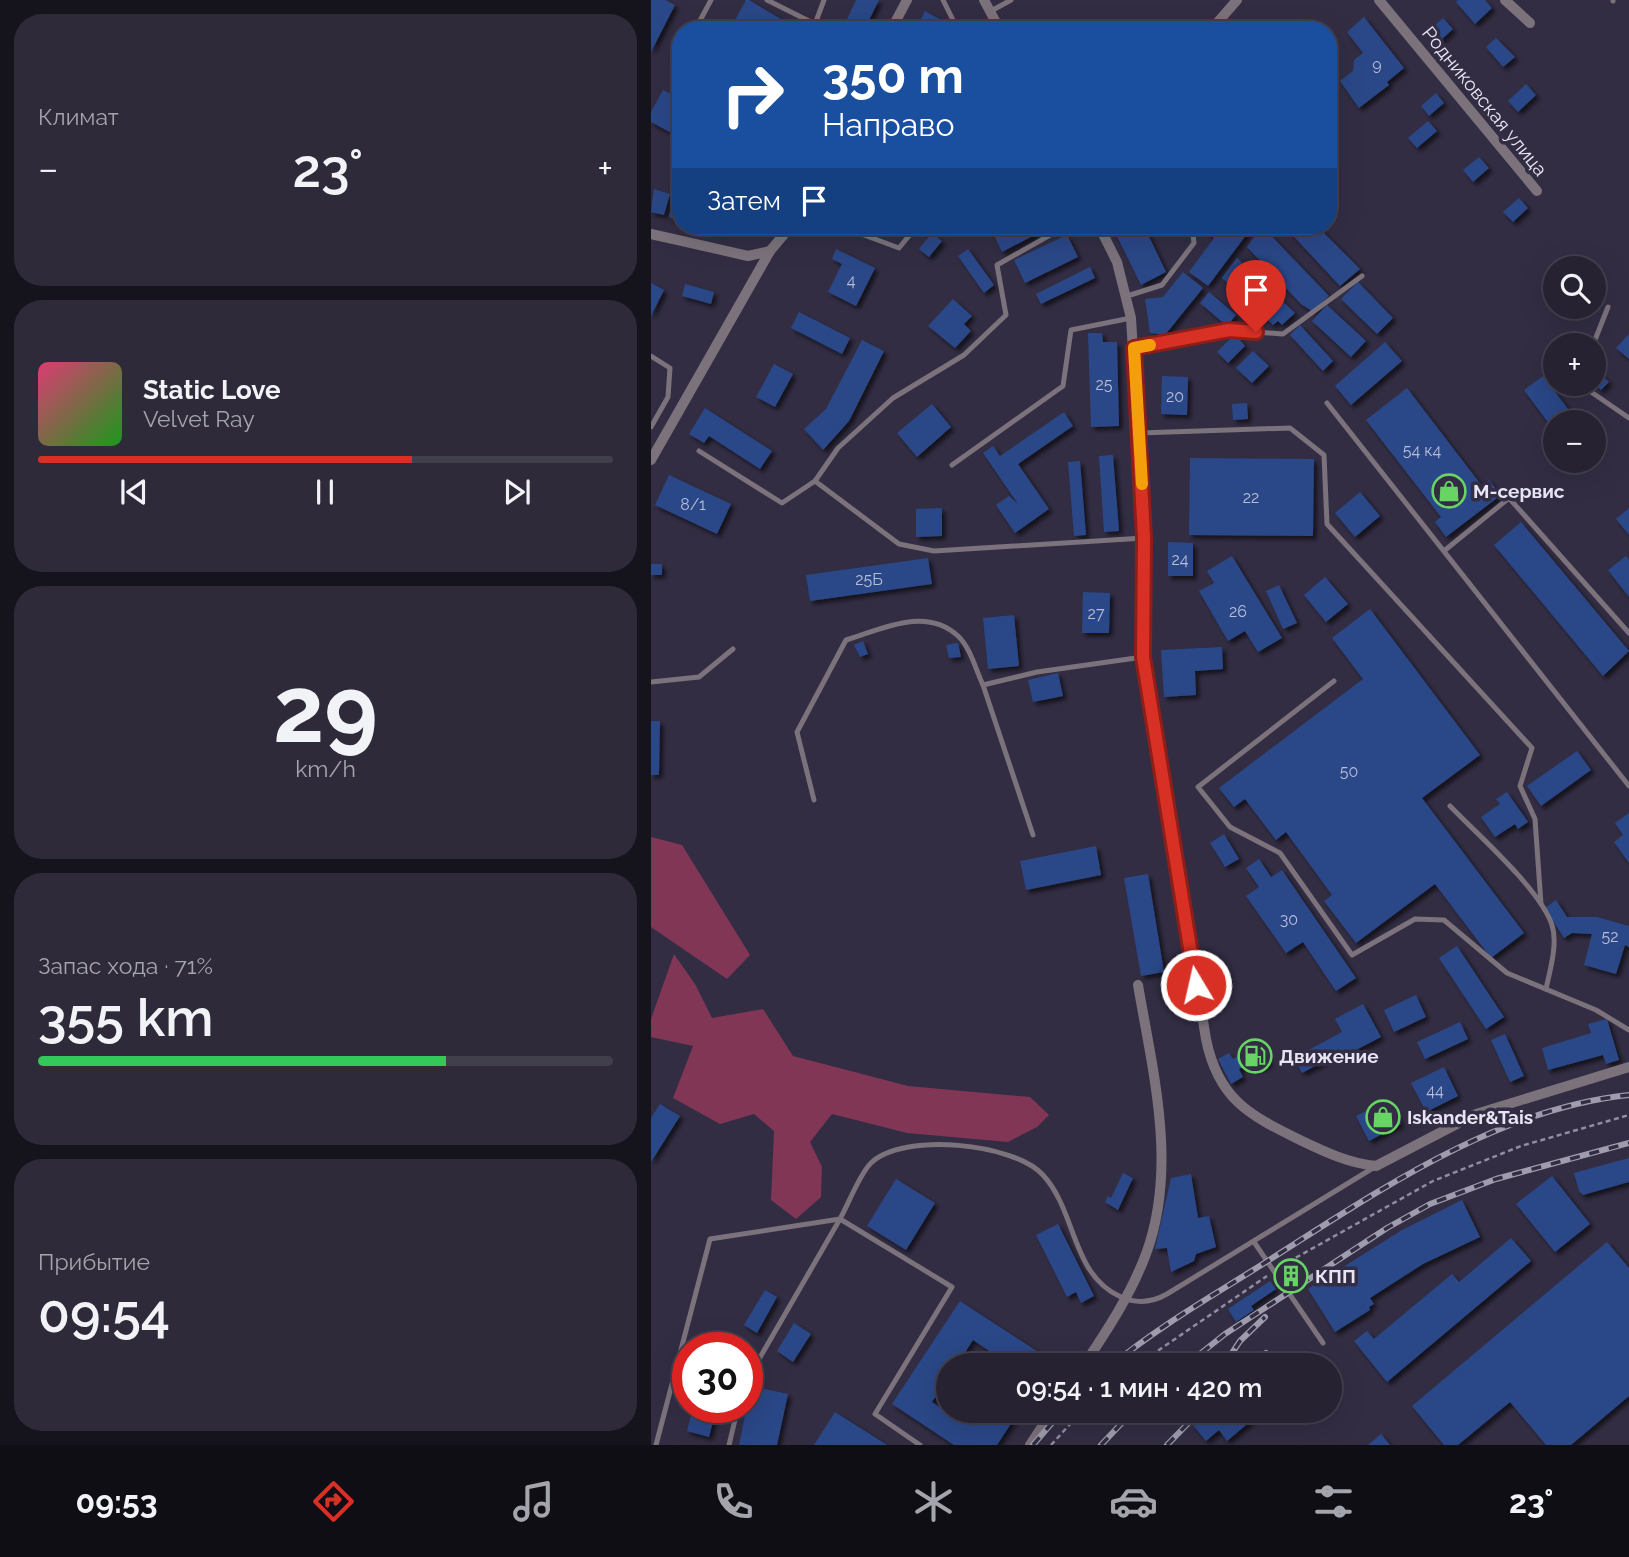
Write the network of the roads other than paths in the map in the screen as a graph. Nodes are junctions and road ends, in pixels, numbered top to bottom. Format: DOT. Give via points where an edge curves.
graph roads {
  1 [pos="711,0"];
  2 [pos="767,0"];
  3 [pos="824,0"];
  4 [pos="907,0"];
  5 [pos="943,0"];
  6 [pos="985,0"];
  7 [pos="1011,0"];
  8 [pos="1237,0"];
  9 [pos="1379,0"];
  10 [pos="1505,0"];
  11 [pos="991,11"];
  12 [pos="700,21"];
  13 [pos="806,21"];
  14 [pos="819,21"];
  15 [pos="896,21"];
  16 [pos="954,21"];
  17 [pos="996,21"];
  18 [pos="1219,21"];
  19 [pos="1530,23"];
  20 [pos="1537,191"];
  21 [pos="651,234"];
  22 [pos="783,235"];
  23 [pos="864,235"];
  24 [pos="910,235"];
  25 [pos="1050,235"];
  26 [pos="1104,235"];
  27 [pos="1193,235"];
  28 [pos="770,251"];
  29 [pos="1362,276"];
  30 [pos="1127,296"];
  31 [pos="1608,307"];
  32 [pos="1131,318"];
  33 [pos="1598,333"];
  34 [pos="1134,348"];
  35 [pos="651,356"];
  36 [pos="1597,396"];
  37 [pos="1327,403"];
  38 [pos="1629,418"];
  39 [pos="651,427"];
  40 [pos="1140,433"];
  41 [pos="699,451"];
  42 [pos="651,460"];
  43 [pos="952,465"];
  44 [pos="815,481"];
  45 [pos="1144,538"];
  46 [pos="1444,551"];
  47 [pos="1629,633"];
  48 [pos="733,649"];
  49 [pos="1143,657"];
  50 [pos="1334,681"];
  51 [pos="651,682"];
  52 [pos="983,685"];
  53 [pos="1629,786"];
  54 [pos="814,800"];
  55 [pos="1450,806"];
  56 [pos="1033,835"];
  57 [pos="1541,904"];
  58 [pos="1138,985"];
  59 [pos="1546,989"];
  60 [pos="1629,1030"];
  61 [pos="1629,1067"];
  62 [pos="1376,1166"];
  63 [pos="840,1219"];
  64 [pos="1254,1242"];
  65 [pos="1125,1299"];
  66 [pos="1323,1343"];
  67 [pos="763,1352"];
  68 [pos="1091,1353"];
  69 [pos="734,1423"];
  70 [pos="1044,1423"];
  71 [pos="656,1445"];
  72 [pos="729,1445"];
  73 [pos="920,1445"];
  74 [pos="1030,1445"];
  1 -- 12 [label="lane"];
  2 -- 13 [label="lane"];
  3 -- 14 [label="lane"];
  4 -- 15 [label="street"];
  5 -- 16 [label="lane"];
  6 -- 11 [label="street"];
  7 -- 11 [label="lane"];
  8 -- 18 [label="street"];
  9 -- 20 [label="street, Родниковская улица"];
  10 -- 19 [label="street"];
  11 -- 17 [label="street"];
  21 -- 28 [label="street" via="748,256"];
  22 -- 28 [label="street"];
  23 -- 24 [label="lane" via="899,248"];
  25 -- 44 [label="lane" via="997,265 1006,315 964,355 893,398 838,448"];
  26 -- 30 [label="street"];
  27 -- 30 [label="lane" via="1194,243 1162,285"];
  28 -- 42 [label="street"];
  29 -- 34 [label="lane" via="1283,334 1229,330"];
  30 -- 32 [label="street"];
  31 -- 33 [label="lane"];
  32 -- 34 [label="street"];
  32 -- 43 [label="lane" via="1071,330 1063,386"];
  34 -- 40 [label="street"];
  35 -- 39 [label="lane" via="670,368 668,397"];
  36 -- 38 [label="lane"];
  37 -- 46 [label="lane"];
  40 -- 45 [label="street"];
  40 -- 57 [label="lane" via="1290,428 1324,455 1327,524 1532,748 1520,786 1535,819"];
  41 -- 44 [label="lane" via="782,503"];
  44 -- 45 [label="lane" via="899,544 934,551"];
  45 -- 49 [label="street"];
  46 -- 47 [label="lane" via="1509,498"];
  46 -- 53 [label="lane"];
  48 -- 51 [label="lane" via="699,677"];
  49 -- 52 [label="lane" via="1037,671"];
  49 -- 62 [label="street" via="1203,1026 1215,1071 1237,1104 1257,1118 1337,1158"];
  50 -- 59 [label="lane" via="1198,787 1230,827 1280,853 1352,955 1415,919 1444,920 1498,967"];
  52 -- 54 [label="lane" via="960,638 939,623 913,620 846,640 797,732"];
  52 -- 56 [label="lane"];
  55 -- 57 [label="lane"];
  57 -- 59 [label="lane" via="1553,929"];
  58 -- 65 [label="street" via="1159,1111 1161,1167 1153,1231"];
  59 -- 60 [label="lane"];
  61 -- 62 [label="street" via="1476,1114"];
  62 -- 64 [label="lane"];
  63 -- 65 [label="lane" via="871,1163 893,1151 926,1143 1018,1159 1042,1173 1092,1274 1107,1291"];
  63 -- 67 [label="lane"];
  63 -- 71 [label="lane" via="710,1239"];
  63 -- 73 [label="lane" via="953,1287 874,1413"];
  64 -- 65 [label="lane" via="1157,1300"];
  64 -- 66 [label="lane"];
  65 -- 68 [label="street"];
  69 -- 72 [label="lane"];
  70 -- 74 [label="street"];
}
